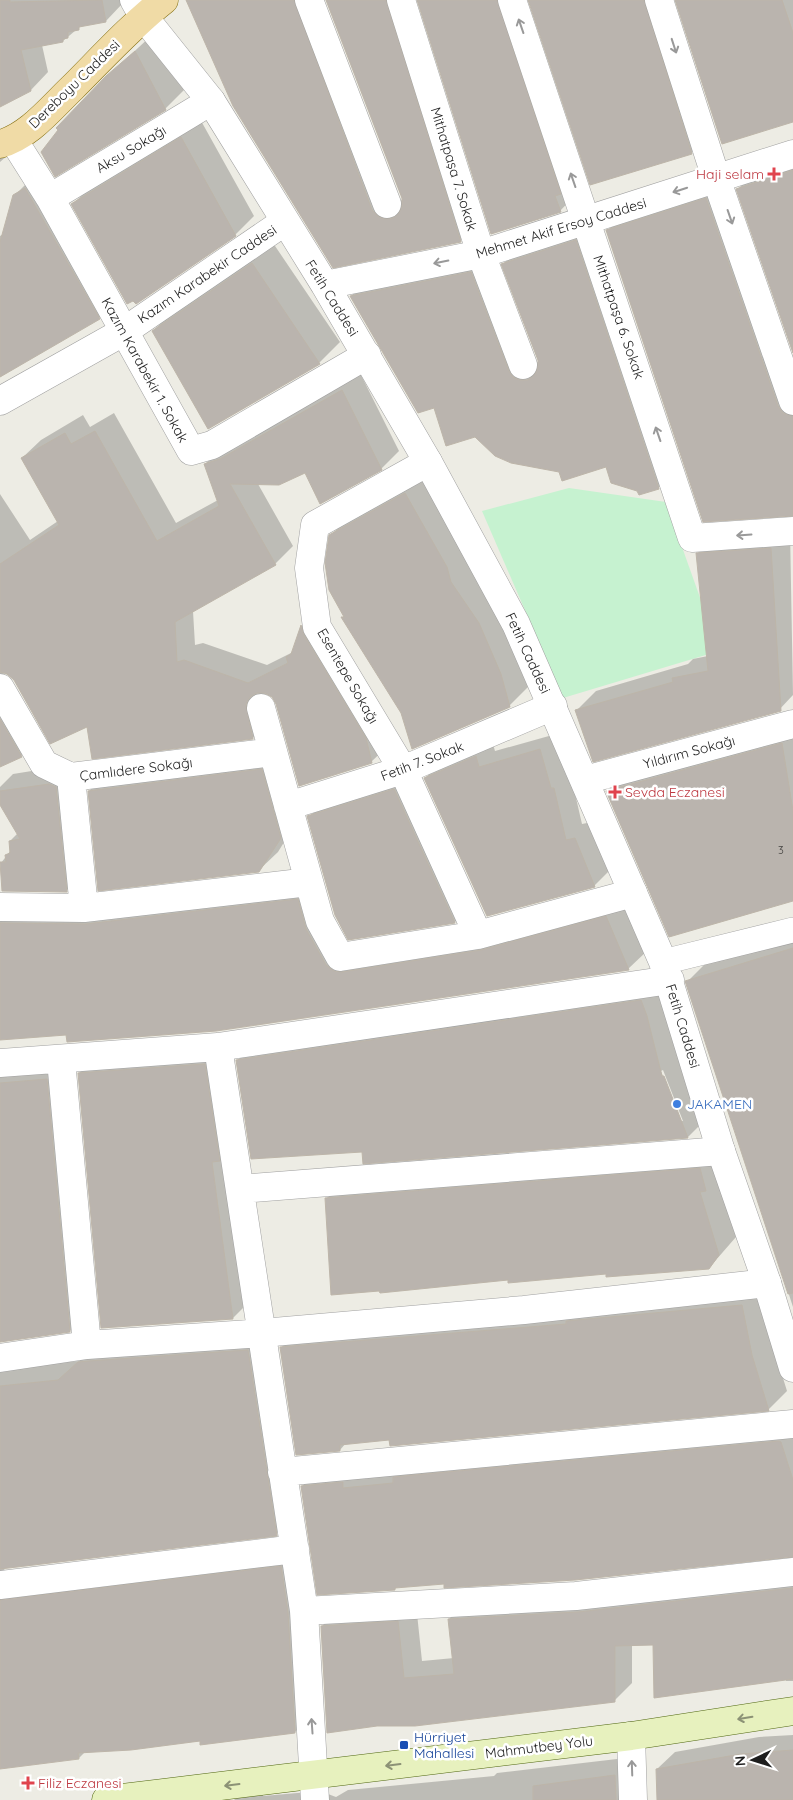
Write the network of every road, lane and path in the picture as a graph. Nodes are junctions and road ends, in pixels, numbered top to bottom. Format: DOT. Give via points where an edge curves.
graph roads {
  1 [pos="309,0"];
  2 [pos="401,0"];
  3 [pos="512,0"];
  4 [pos="659,0"];
  5 [pos="147,5"];
  6 [pos="211,101"];
  7 [pos="7,143"];
  8 [pos="793,154"];
  9 [pos="716,178"];
  10 [pos="50,198"];
  11 [pos="387,204"];
  12 [pos="586,220"];
  13 [pos="284,222"];
  14 [pos="480,254"];
  15 [pos="325,285"];
  16 [pos="123,332"];
  17 [pos="367,355"];
  18 [pos="523,365"];
  19 [pos="0,401"];
  20 [pos="793,401"];
  21 [pos="428,462"];
  22 [pos="793,532"];
  23 [pos="0,688"];
  24 [pos="552,706"];
  25 [pos="261,708"];
  26 [pos="793,724"];
  27 [pos="273,752"];
  28 [pos="403,770"];
  29 [pos="71,777"];
  30 [pos="585,780"];
  31 [pos="288,806"];
  32 [pos="309,882"];
  33 [pos="633,893"];
  34 [pos="0,907"];
  35 [pos="84,908"];
  36 [pos="793,930"];
  37 [pos="478,936"];
  38 [pos="666,971"];
  39 [pos="218,1047"];
  40 [pos="62,1060"];
  41 [pos="0,1063"];
  42 [pos="721,1151"];
  43 [pos="240,1189"];
  44 [pos="767,1283"];
  45 [pos="262,1334"];
  46 [pos="87,1345"];
  47 [pos="0,1358"];
  48 [pos="793,1368"];
  49 [pos="793,1424"];
  50 [pos="282,1472"];
  51 [pos="295,1548"];
  52 [pos="793,1572"];
  53 [pos="0,1586"];
  54 [pos="304,1611"];
  55 [pos="793,1711"];
  56 [pos="631,1736"];
  57 [pos="315,1787"];
  58 [pos="106,1800"];
  59 [pos="633,1800"];
  1 -- 11 [label="street"];
  2 -- 14 [label="street, Mithatpaşa 7. Sokak"];
  12 -- 3 [label="street, Mithatpaşa 6. Sokak, one-way"];
  4 -- 9 [label="street, one-way"];
  5 -- 6 [label="street, Fetih Caddesi"];
  5 -- 7 [label="main road, Dereboyu Caddesi" via="44,115"];
  6 -- 10 [label="street, Aksu Sokağı"];
  6 -- 13 [label="street, Fetih Caddesi"];
  7 -- 10 [label="street, Kazım Karabekir 1. Sokak"];
  8 -- 9 [label="street, Mehmet Akif Ersoy Caddesi"];
  9 -- 12 [label="street, Mehmet Akif Ersoy Caddesi, one-way"];
  9 -- 20 [label="street, one-way"];
  10 -- 16 [label="street, Kazım Karabekir 1. Sokak"];
  12 -- 14 [label="street, Mehmet Akif Ersoy Caddesi"];
  22 -- 12 [label="street, Mithatpaşa 6. Sokak, one-way" via="692,538"];
  13 -- 15 [label="street, Fetih Caddesi"];
  13 -- 16 [label="street, Kazım Karabekir Caddesi"];
  14 -- 15 [label="street, Mehmet Akif Ersoy Caddesi, one-way"];
  14 -- 18 [label="street, Mithatpaşa 7. Sokak"];
  15 -- 17 [label="street, Fetih Caddesi"];
  16 -- 17 [label="street, Kazım Karabekir 1. Sokak" via="191,451 212,445"];
  16 -- 19 [label="street, Kazım Karabekir Caddesi"];
  17 -- 21 [label="street, Fetih Caddesi"];
  21 -- 24 [label="street, Fetih Caddesi" via="516,624"];
  21 -- 28 [label="street, Esentepe Sokağı" via="314,524 310,568 317,627"];
  23 -- 29 [label="street" via="44,764"];
  24 -- 28 [label="street, Fetih 7. Sokak"];
  24 -- 30 [label="street, Fetih Caddesi"];
  25 -- 27 [label="street"];
  26 -- 30 [label="street, Yıldırım Sokağı"];
  27 -- 29 [label="street, Çamlıdere Sokağı"];
  27 -- 31 [label="street"];
  28 -- 31 [label="street, Fetih 7. Sokak"];
  28 -- 37 [label="street, Esentepe Sokağı"];
  29 -- 35 [label="street, Çamlıdere Sokağı"];
  30 -- 33 [label="street, Fetih Caddesi"];
  31 -- 32 [label="street"];
  32 -- 35 [label="street"];
  32 -- 37 [label="street" via="320,922 340,957"];
  33 -- 37 [label="street"];
  33 -- 38 [label="street, Fetih Caddesi"];
  34 -- 35 [label="street"];
  36 -- 38 [label="street"];
  38 -- 39 [label="street"];
  38 -- 42 [label="street, Fetih Caddesi"];
  39 -- 40 [label="street"];
  39 -- 43 [label="street"];
  40 -- 41 [label="street"];
  40 -- 46 [label="street"];
  42 -- 43 [label="street"];
  42 -- 44 [label="street, Fetih Caddesi"];
  43 -- 45 [label="street"];
  44 -- 45 [label="street"];
  44 -- 48 [label="street, Fetih Caddesi"];
  45 -- 46 [label="street"];
  45 -- 50 [label="street"];
  46 -- 47 [label="street"];
  49 -- 50 [label="street"];
  50 -- 51 [label="street"];
  51 -- 53 [label="street"];
  51 -- 54 [label="street"];
  52 -- 54 [label="street" via="576,1596"];
  57 -- 54 [label="street, one-way"];
  55 -- 56 [label="main road, Mahmutbey Yolu, one-way"];
  56 -- 57 [label="main road, Mahmutbey Yolu, one-way"];
  59 -- 56 [label="street, one-way"];
  57 -- 58 [label="main road, Mahmutbey Yolu, one-way"];
}
